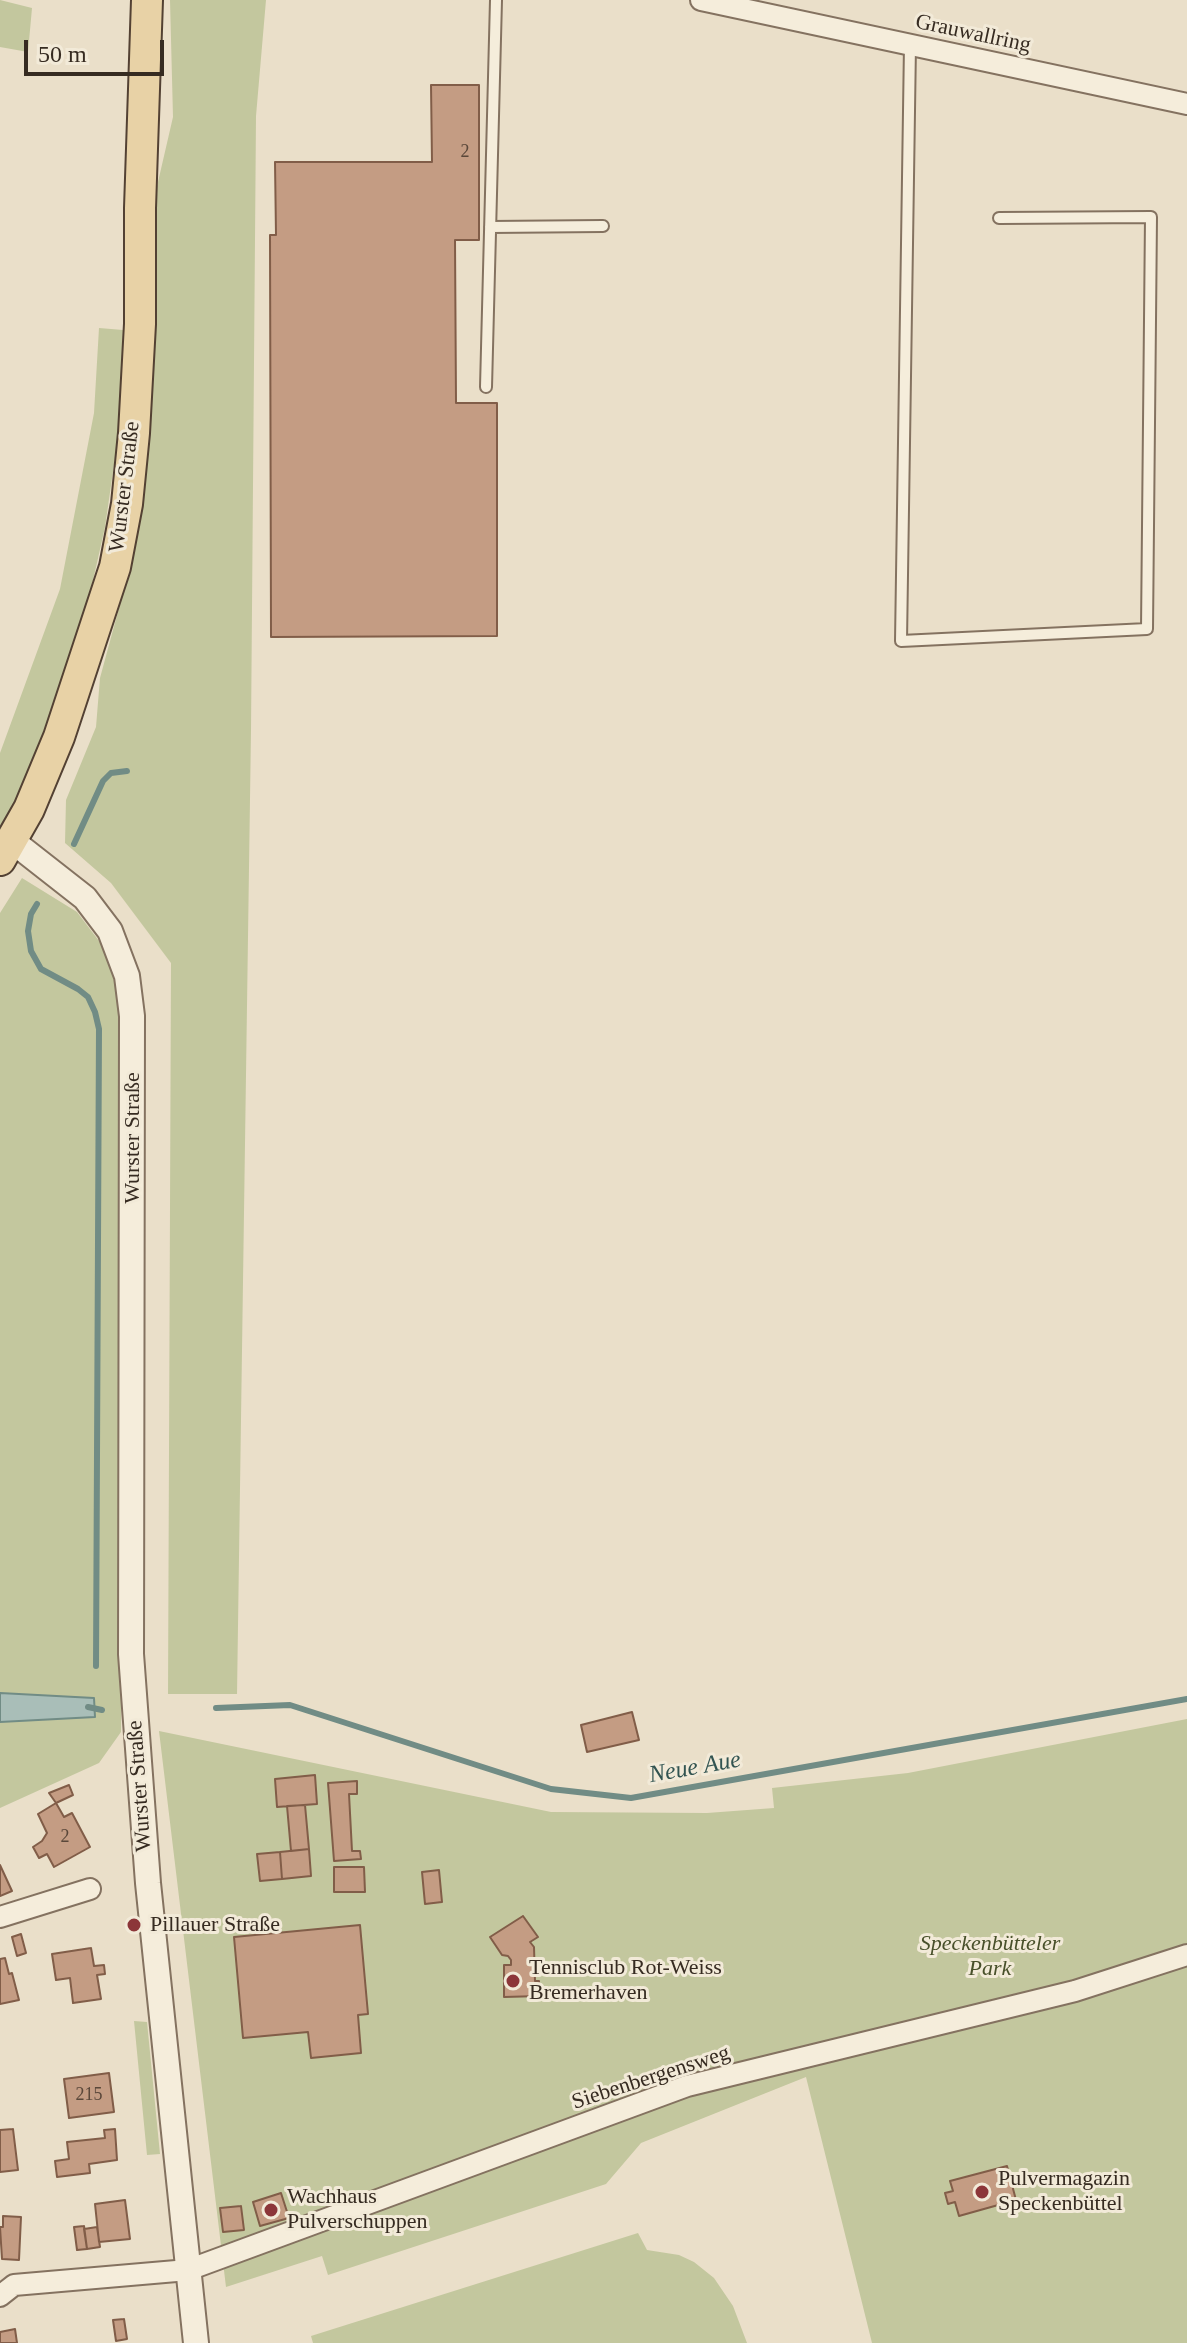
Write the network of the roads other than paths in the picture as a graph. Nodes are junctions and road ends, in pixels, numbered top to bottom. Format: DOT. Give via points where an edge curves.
graph roads {
  1 [pos="147,0"];
  2 [pos="496,0"];
  3 [pos="701,0"];
  4 [pos="910,45"];
  5 [pos="1187,104"];
  6 [pos="999,218"];
  7 [pos="603,226"];
  8 [pos="490,227"];
  9 [pos="486,387"];
  10 [pos="6,850"];
  11 [pos="90,1889"];
  12 [pos="0,1917"];
  13 [pos="1187,1955"];
  14 [pos="188,2270"];
  15 [pos="0,2296"];
  16 [pos="196,2343"];
  1 -- 10 [label="main road, Wurster Straße" via="140,324 127,504 115,567 81,676 29,809"];
  2 -- 8 [label="lane"];
  3 -- 4 [label="street, Grauwallring"];
  4 -- 5 [label="street, Grauwallring"];
  4 -- 6 [label="lane" via="901,641 1147,629 1151,217"];
  7 -- 8 [label="lane"];
  8 -- 9 [label="lane"];
  10 -- 14 [label="street, Wurster Straße" via="85,898 110,931 127,976 132,1030 131,1654 149,1897"];
  11 -- 12 [label="street"];
  13 -- 14 [label="street, Siebenbergensweg" via="1075,1991 687,2086"];
  14 -- 15 [label="street, Siebenbergensweg" via="14,2285"];
  14 -- 16 [label="street, Wurster Straße"];
}
